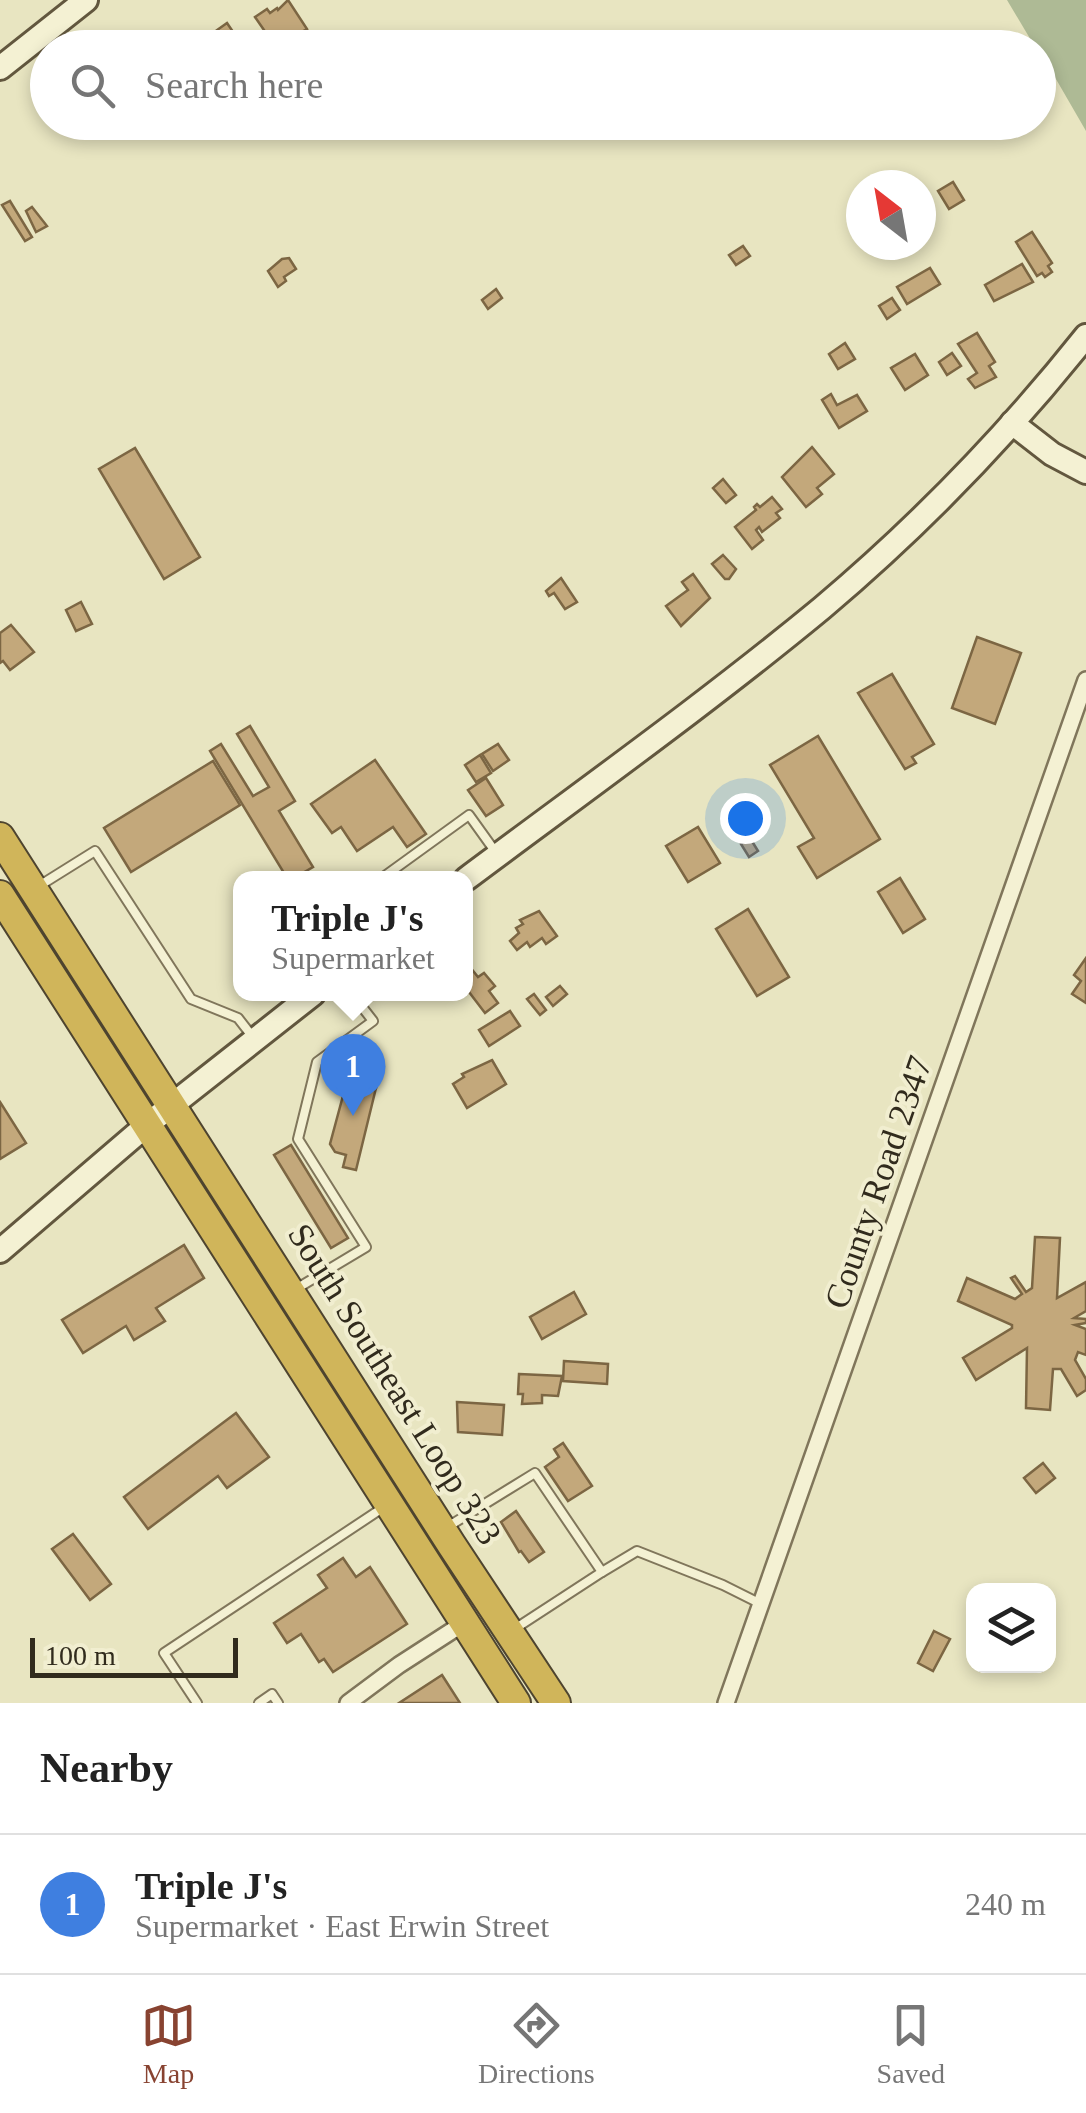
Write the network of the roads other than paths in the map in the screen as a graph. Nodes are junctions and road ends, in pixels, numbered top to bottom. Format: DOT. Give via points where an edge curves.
graph roads {
  1 [pos="86,0"];
  2 [pos="48,30"];
  3 [pos="30,44"];
  4 [pos="0,68"];
  5 [pos="1086,336"];
  6 [pos="1012,423"];
  7 [pos="1086,472"];
  8 [pos="1086,680"];
  9 [pos="0,836"];
  10 [pos="498,855"];
  11 [pos="392,871"];
  12 [pos="473,874"];
  13 [pos="35,888"];
  14 [pos="0,895"];
  15 [pos="305,1001"];
  16 [pos="358,1001"];
  17 [pos="255,1039"];
  18 [pos="173,1104"];
  19 [pos="148,1124"];
  20 [pos="0,1251"];
  21 [pos="292,1291"];
  22 [pos="388,1504"];
  23 [pos="442,1530"];
  24 [pos="602,1572"];
  25 [pos="760,1604"];
  26 [pos="464,1623"];
  27 [pos="509,1632"];
  28 [pos="197,1703"];
  29 [pos="259,1703"];
  30 [pos="278,1703"];
  31 [pos="348,1703"];
  32 [pos="516,1703"];
  33 [pos="556,1703"];
  34 [pos="726,1703"];
  1 -- 2 [label="main road"];
  3 -- 4 [label="main road"];
  5 -- 6 [label="main road"];
  6 -- 7 [label="main road"];
  6 -- 10 [label="main road" via="824,606"];
  8 -- 25 [label="street, County Road 2347"];
  9 -- 13 [label="highway, South Southeast Loop 323"];
  10 -- 11 [label="lane" via="470,815"];
  10 -- 12 [label="main road"];
  13 -- 17 [label="lane" via="95,851 190,999 238,1018"];
  13 -- 18 [label="highway, South Southeast Loop 323"];
  14 -- 19 [label="highway, South Southeast Loop 323"];
  15 -- 17 [label="main road"];
  16 -- 21 [label="lane" via="373,1020 317,1062 298,1139 366,1247"];
  17 -- 18 [label="main road"];
  18 -- 19 [label="main road"];
  18 -- 21 [label="highway, South Southeast Loop 323"];
  19 -- 20 [label="main road"];
  19 -- 22 [label="highway, South Southeast Loop 323"];
  21 -- 23 [label="highway, South Southeast Loop 323"];
  22 -- 26 [label="highway, South Southeast Loop 323"];
  22 -- 28 [label="lane" via="164,1653"];
  23 -- 24 [label="lane" via="535,1473"];
  23 -- 27 [label="highway, South Southeast Loop 323"];
  24 -- 25 [label="lane" via="637,1551"];
  24 -- 27 [label="lane"];
  25 -- 34 [label="street, County Road 2347"];
  26 -- 31 [label="street"];
  26 -- 32 [label="highway, South Southeast Loop 323"];
  27 -- 33 [label="highway, South Southeast Loop 323"];
  29 -- 30 [label="lane" via="272,1694"];
}
